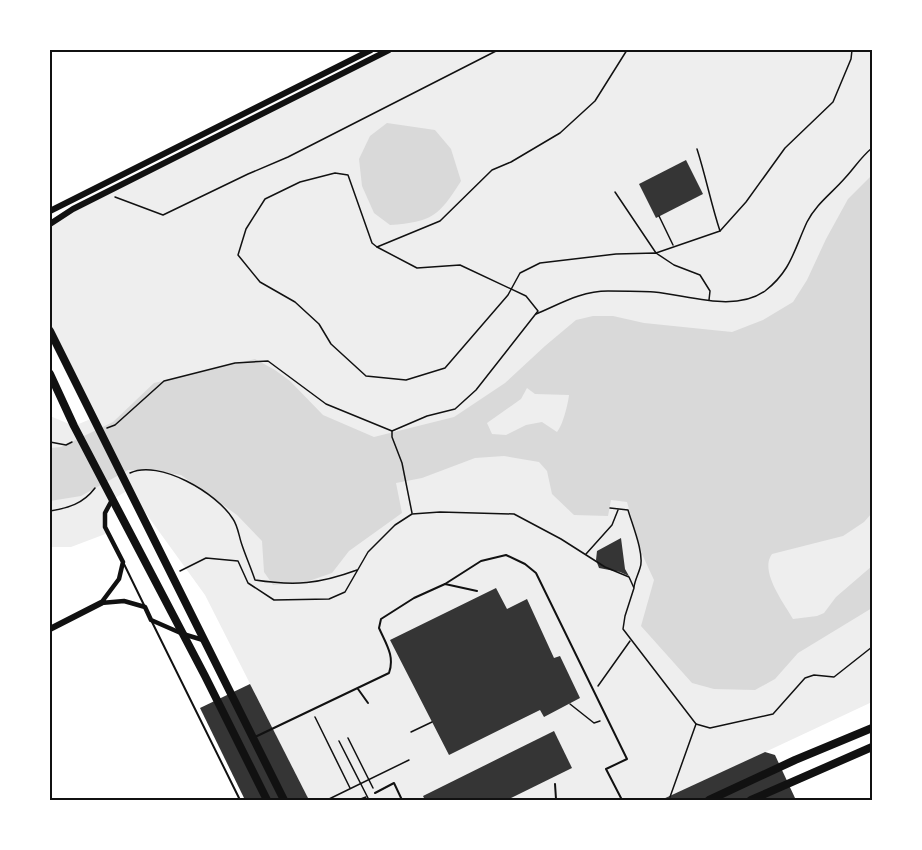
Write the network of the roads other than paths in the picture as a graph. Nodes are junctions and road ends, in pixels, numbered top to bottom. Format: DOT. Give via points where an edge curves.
graph roads {
  1 [pos="371,50"];
  2 [pos="389,50"];
  3 [pos="50,211"];
  4 [pos="50,224"];
  5 [pos="50,331"];
  6 [pos="50,374"];
  7 [pos="112,500"];
  8 [pos="123,562"];
  9 [pos="445,584"];
  10 [pos="477,591"];
  11 [pos="101,603"];
  12 [pos="145,607"];
  13 [pos="151,620"];
  14 [pos="50,629"];
  15 [pos="183,634"];
  16 [pos="203,640"];
  17 [pos="358,689"];
  18 [pos="368,704"];
  19 [pos="873,728"];
  20 [pos="253,739"];
  21 [pos="873,747"];
  22 [pos="555,784"];
  23 [pos="771,791"];
  24 [pos="375,793"];
  25 [pos="556,800"];
  26 [pos="240,801"];
  27 [pos="267,801"];
  28 [pos="284,801"];
  29 [pos="402,801"];
  30 [pos="622,801"];
  31 [pos="709,801"];
  32 [pos="751,801"];
  33 [pos="762,801"];
  1 -- 3 [label="street"];
  2 -- 4 [label="street"];
  5 -- 16 [label="main road"];
  6 -- 7 [label="main road"];
  7 -- 8 [label="street" via="105,513 105,527"];
  7 -- 15 [label="main road"];
  8 -- 11 [label="street" via="119,579"];
  8 -- 12 [label="lane"];
  9 -- 10 [label="lane"];
  9 -- 17 [label="lane" via="381,619 379,628 392,663 389,673"];
  9 -- 30 [label="lane" via="481,561 506,555 536,573 627,759 606,769"];
  11 -- 12 [label="street" via="124,601"];
  11 -- 14 [label="street"];
  12 -- 13 [label="street"];
  13 -- 15 [label="street"];
  13 -- 26 [label="lane"];
  15 -- 16 [label="street"];
  15 -- 27 [label="main road"];
  16 -- 20 [label="main road"];
  17 -- 18 [label="lane"];
  17 -- 20 [label="lane"];
  19 -- 31 [label="main road"];
  20 -- 28 [label="main road"];
  21 -- 23 [label="main road"];
  22 -- 25 [label="lane"];
  23 -- 32 [label="main road"];
  23 -- 33 [label="street"];
  24 -- 29 [label="lane" via="394,783"];
}
